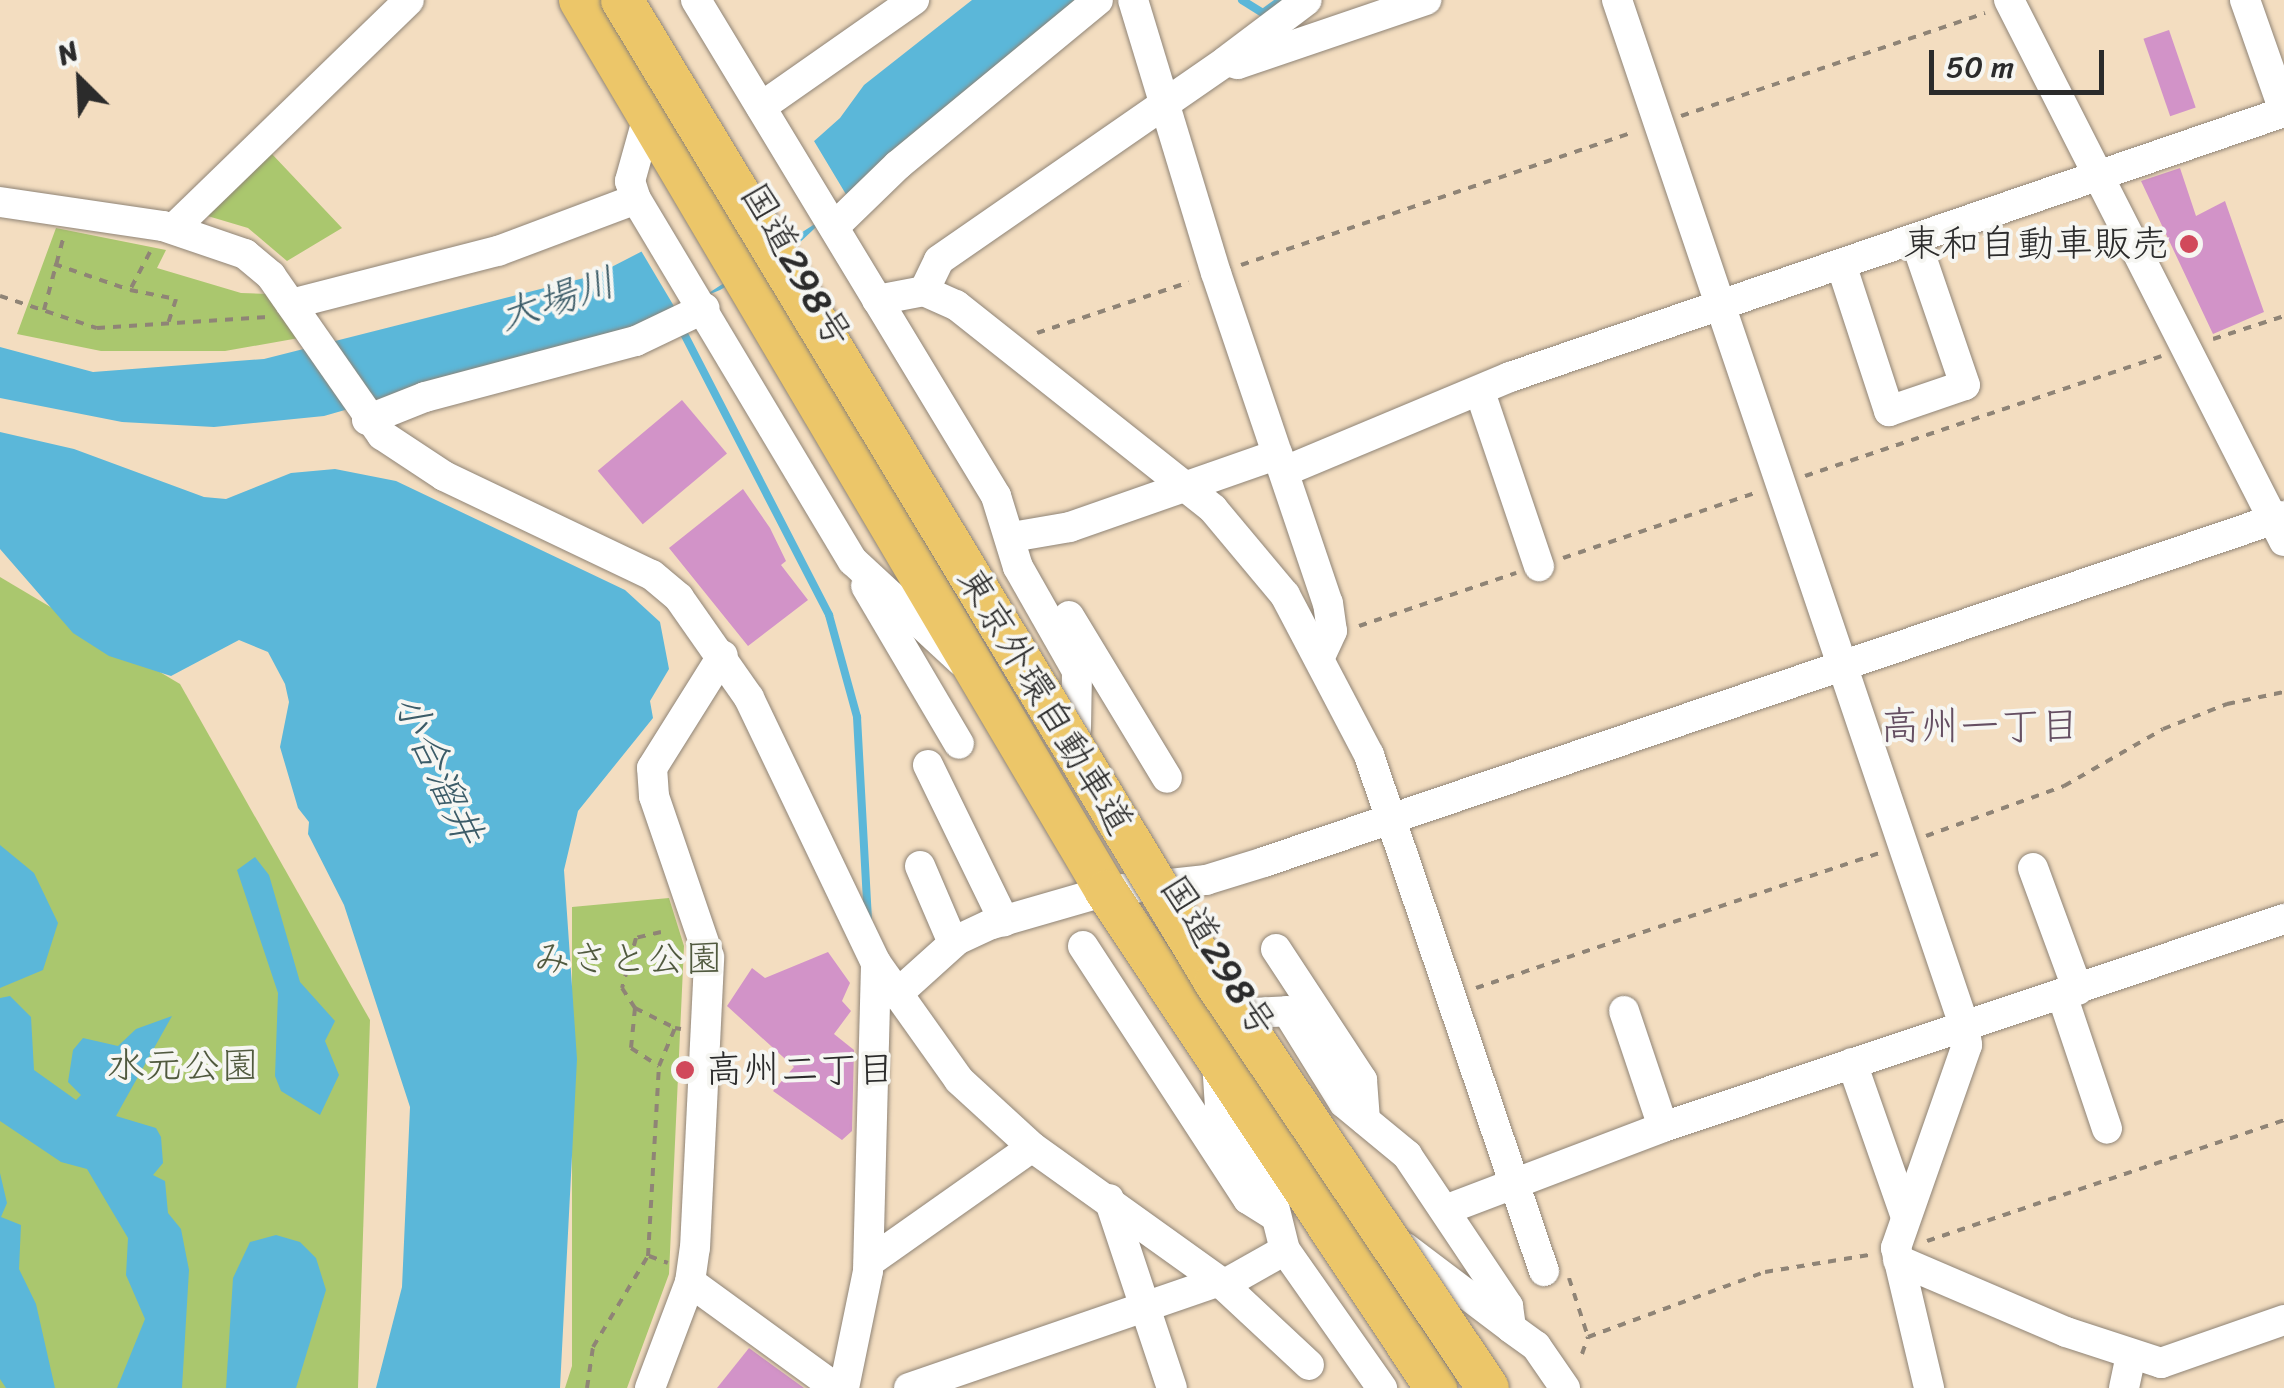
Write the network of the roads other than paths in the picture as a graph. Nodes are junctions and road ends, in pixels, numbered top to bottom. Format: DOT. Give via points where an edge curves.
graph roads {
  1 [pos="409,0"];
  2 [pos="556,0"];
  3 [pos="580,0"];
  4 [pos="594,0"];
  5 [pos="622,0"];
  6 [pos="637,0"];
  7 [pos="696,0"];
  8 [pos="1098,0"];
  9 [pos="1133,0"];
  10 [pos="1307,0"];
  11 [pos="1426,0"];
  12 [pos="1617,0"];
  13 [pos="2245,0"];
  14 [pos="908,2"];
  15 [pos="2004,4"];
  16 [pos="1226,61"];
  17 [pos="622,71"];
  18 [pos="1164,106"];
  19 [pos="2284,111"];
  20 [pos="650,113"];
  21 [pos="767,116"];
  22 [pos="2098,176"];
  23 [pos="636,199"];
  24 [pos="0,202"];
  25 [pos="169,227"];
  26 [pos="834,227"];
  27 [pos="1915,239"];
  28 [pos="1841,264"];
  29 [pos="924,290"];
  30 [pos="876,300"];
  31 [pos="1718,305"];
  32 [pos="705,308"];
  33 [pos="299,314"];
  34 [pos="1480,392"];
  35 [pos="364,416"];
  36 [pos="1281,463"];
  37 [pos="1187,487"];
  38 [pos="2280,525"];
  39 [pos="1012,537"];
  40 [pos="852,561"];
  41 [pos="1539,566"];
  42 [pos="1326,643"];
  43 [pos="723,655"];
  44 [pos="1842,666"];
  45 [pos="982,680"];
  46 [pos="1076,729"];
  47 [pos="959,744"];
  48 [pos="928,766"];
  49 [pos="1167,778"];
  50 [pos="1391,818"];
  51 [pos="920,866"];
  52 [pos="2033,868"];
  53 [pos="1171,881"];
  54 [pos="1106,891"];
  55 [pos="2284,920"];
  56 [pos="1004,921"];
  57 [pos="953,942"];
  58 [pos="1083,946"];
  59 [pos="1276,950"];
  60 [pos="876,963"];
  61 [pos="2070,992"];
  62 [pos="896,995"];
  63 [pos="1624,1011"];
  64 [pos="1253,1013"];
  65 [pos="1964,1025"];
  66 [pos="1218,1062"];
  67 [pos="1852,1064"];
  68 [pos="1365,1120"];
  69 [pos="1664,1127"];
  70 [pos="2107,1129"];
  71 [pos="1032,1147"];
  72 [pos="1516,1180"];
  73 [pos="1108,1200"];
  74 [pos="1446,1210"];
  75 [pos="1905,1214"];
  76 [pos="1275,1216"];
  77 [pos="1404,1246"];
  78 [pos="1286,1250"];
  79 [pos="1897,1254"];
  80 [pos="869,1262"];
  81 [pos="1554,1268"];
  82 [pos="690,1282"];
  83 [pos="1220,1283"];
  84 [pos="1145,1310"];
  85 [pos="2284,1321"];
  86 [pos="1511,1328"];
  87 [pos="2131,1356"];
  88 [pos="1308,1365"];
  89 [pos="650,1388"];
  90 [pos="840,1388"];
  91 [pos="910,1388"];
  92 [pos="1172,1388"];
  93 [pos="1382,1388"];
  94 [pos="1436,1388"];
  95 [pos="1454,1388"];
  96 [pos="1488,1388"];
  97 [pos="1506,1388"];
  98 [pos="1565,1388"];
  99 [pos="1929,1388"];
  100 [pos="2124,1388"];
  1 -- 25 [label="street"];
  2 -- 17 [label="street"];
  3 -- 17 [label="highway, 国道298号"];
  4 -- 95 [label="highway, 東京外環自動車道" via="1020,716 1366,1264"];
  5 -- 96 [label="highway, 東京外環自動車道, bridge" via="1215,982"];
  6 -- 46 [label="highway, 国道298号"];
  7 -- 21 [label="street"];
  8 -- 26 [label="street" via="898,164"];
  9 -- 18 [label="street"];
  10 -- 16 [label="street"];
  11 -- 16 [label="street" via="1238,64"];
  12 -- 31 [label="street"];
  13 -- 19 [label="street"];
  14 -- 21 [label="street"];
  15 -- 22 [label="street"];
  16 -- 18 [label="street"];
  17 -- 20 [label="highway, 国道298号"];
  18 -- 29 [label="street" via="939,260"];
  18 -- 36 [label="street"];
  19 -- 22 [label="street"];
  20 -- 23 [label="street" via="630,181"];
  20 -- 45 [label="highway, 国道298号"];
  21 -- 26 [label="street"];
  22 -- 27 [label="street"];
  22 -- 38 [label="street"];
  23 -- 32 [label="street"];
  23 -- 33 [label="street"];
  24 -- 25 [label="street"];
  25 -- 33 [label="street" via="245,254"];
  26 -- 30 [label="street"];
  27 -- 28 [label="street"];
  27 -- 28 [label="street" via="1965,386 1889,411"];
  28 -- 31 [label="street"];
  29 -- 30 [label="street"];
  29 -- 37 [label="street" via="956,305"];
  30 -- 39 [label="street" via="996,496"];
  31 -- 34 [label="street"];
  31 -- 44 [label="street"];
  32 -- 35 [label="street" via="636,341"];
  32 -- 40 [label="street"];
  33 -- 35 [label="street"];
  34 -- 36 [label="street"];
  34 -- 41 [label="street"];
  35 -- 43 [label="street" via="444,476 652,575"];
  36 -- 37 [label="street"];
  36 -- 42 [label="street"];
  37 -- 39 [label="street" via="1070,527"];
  37 -- 42 [label="street" via="1247,546"];
  38 -- 44 [label="street"];
  39 -- 46 [label="street" via="1018,567 1077,670"];
  39 -- 49 [label="street" via="1035,561"];
  40 -- 45 [label="street"];
  40 -- 47 [label="street"];
  42 -- 50 [label="street"];
  43 -- 60 [label="street"];
  43 -- 82 [label="street" via="652,768 651,781 708,950 689,1031"];
  44 -- 50 [label="street"];
  44 -- 65 [label="street"];
  45 -- 54 [label="highway, 国道298号"];
  46 -- 53 [label="highway, 国道298号"];
  48 -- 56 [label="street"];
  50 -- 53 [label="street" via="1206,880"];
  50 -- 72 [label="street"];
  51 -- 57 [label="street"];
  52 -- 61 [label="street"];
  53 -- 54 [label="street"];
  53 -- 64 [label="highway, 国道298号"];
  54 -- 56 [label="street"];
  54 -- 66 [label="highway, 国道298号"];
  55 -- 61 [label="street"];
  56 -- 57 [label="street"];
  57 -- 62 [label="street"];
  58 -- 76 [label="street" via="1248,1198"];
  59 -- 68 [label="street" via="1362,1080"];
  60 -- 62 [label="street"];
  60 -- 80 [label="street"];
  61 -- 65 [label="street"];
  61 -- 70 [label="street"];
  62 -- 71 [label="street" via="959,1080"];
  63 -- 69 [label="street"];
  64 -- 68 [label="street" via="1287,1011 1344,1104"];
  64 -- 77 [label="highway, 国道298号"];
  65 -- 67 [label="street"];
  65 -- 75 [label="street" via="1967,1045"];
  66 -- 76 [label="street" via="1221,1122 1271,1194"];
  66 -- 94 [label="highway, 国道298号"];
  67 -- 69 [label="street"];
  67 -- 75 [label="street"];
  68 -- 74 [label="street" via="1407,1155"];
  69 -- 72 [label="street"];
  71 -- 73 [label="street"];
  71 -- 80 [label="street"];
  72 -- 74 [label="street"];
  72 -- 81 [label="street"];
  73 -- 83 [label="street"];
  73 -- 84 [label="street"];
  74 -- 86 [label="street" via="1508,1306"];
  75 -- 79 [label="street"];
  76 -- 78 [label="street"];
  77 -- 86 [label="street"];
  77 -- 97 [label="highway, 国道298号"];
  78 -- 83 [label="street"];
  78 -- 93 [label="street"];
  79 -- 87 [label="street"];
  79 -- 99 [label="street"];
  80 -- 90 [label="street"];
  82 -- 89 [label="street"];
  82 -- 90 [label="street"];
  83 -- 84 [label="street"];
  83 -- 88 [label="street"];
  84 -- 91 [label="street"];
  84 -- 92 [label="street"];
  85 -- 87 [label="street" via="2161,1363"];
  86 -- 98 [label="street" via="1536,1346"];
  87 -- 100 [label="street"];
}
